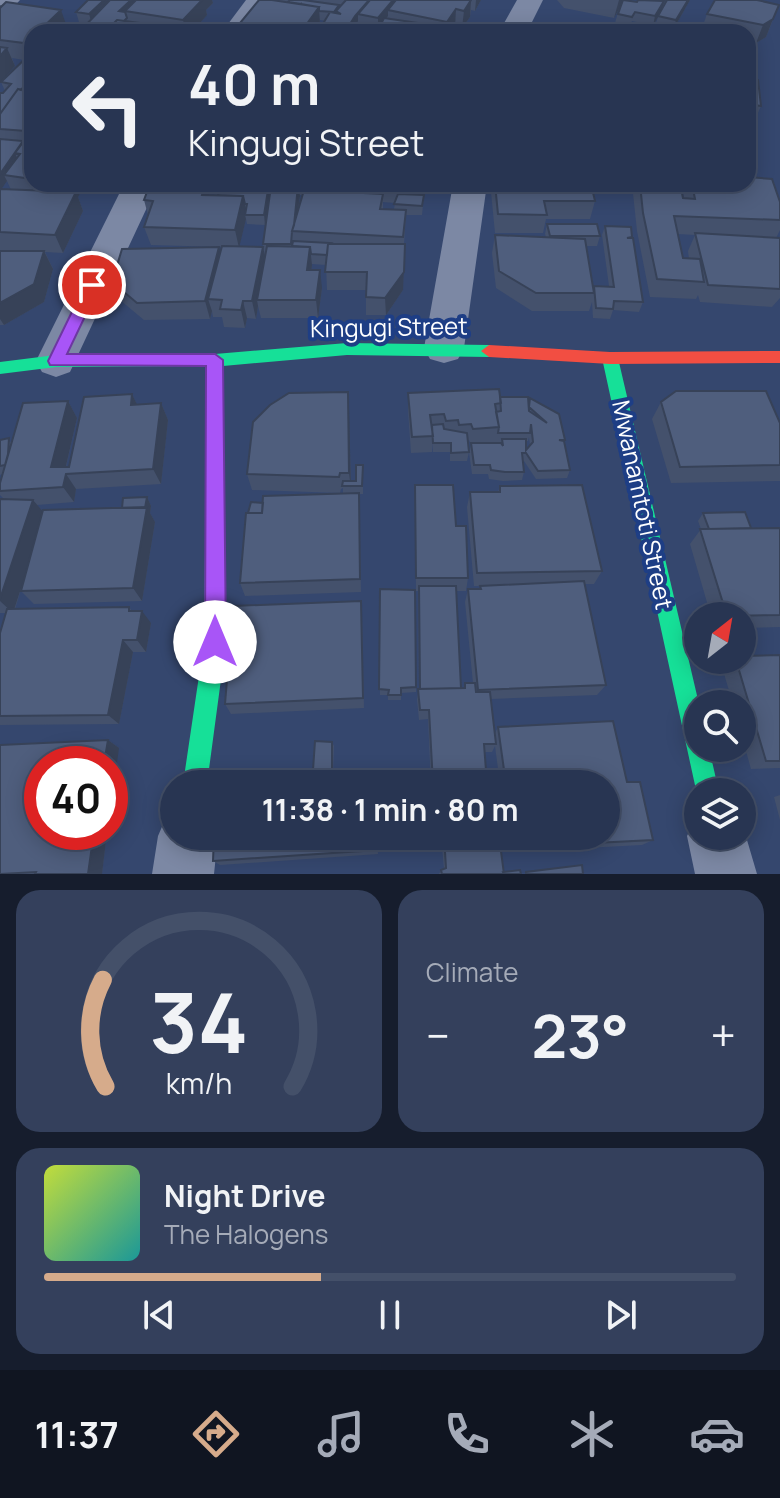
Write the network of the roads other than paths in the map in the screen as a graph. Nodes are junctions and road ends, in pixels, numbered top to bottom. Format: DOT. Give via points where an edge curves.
graph roads {
  1 [pos="7,0"];
  2 [pos="259,0"];
  3 [pos="530,0"];
  4 [pos="0,6"];
  5 [pos="242,24"];
  6 [pos="517,24"];
  7 [pos="137,192"];
  8 [pos="469,192"];
  9 [pos="444,348"];
  10 [pos="780,357"];
  11 [pos="610,358"];
  12 [pos="215,360"];
  13 [pos="56,361"];
  14 [pos="0,368"];
  15 [pos="197,770"];
  16 [pos="704,778"];
  17 [pos="186,850"];
  18 [pos="720,850"];
  19 [pos="183,874"];
  20 [pos="726,874"];
  1 -- 4 [label="street"];
  2 -- 5 [label="street"];
  3 -- 6 [label="street"];
  7 -- 13 [label="street"];
  8 -- 9 [label="street"];
  9 -- 11 [label="street, Kingugi Street"];
  9 -- 12 [label="street, Kingugi Street" via="347,349"];
  10 -- 11 [label="street, Kingugi Street"];
  11 -- 16 [label="street, Mwanamtoti Street"];
  12 -- 13 [label="street, Kingugi Street"];
  12 -- 15 [label="street" via="215,642"];
  13 -- 14 [label="street, Kingugi Street"];
  17 -- 19 [label="street"];
  18 -- 20 [label="street"];
}
